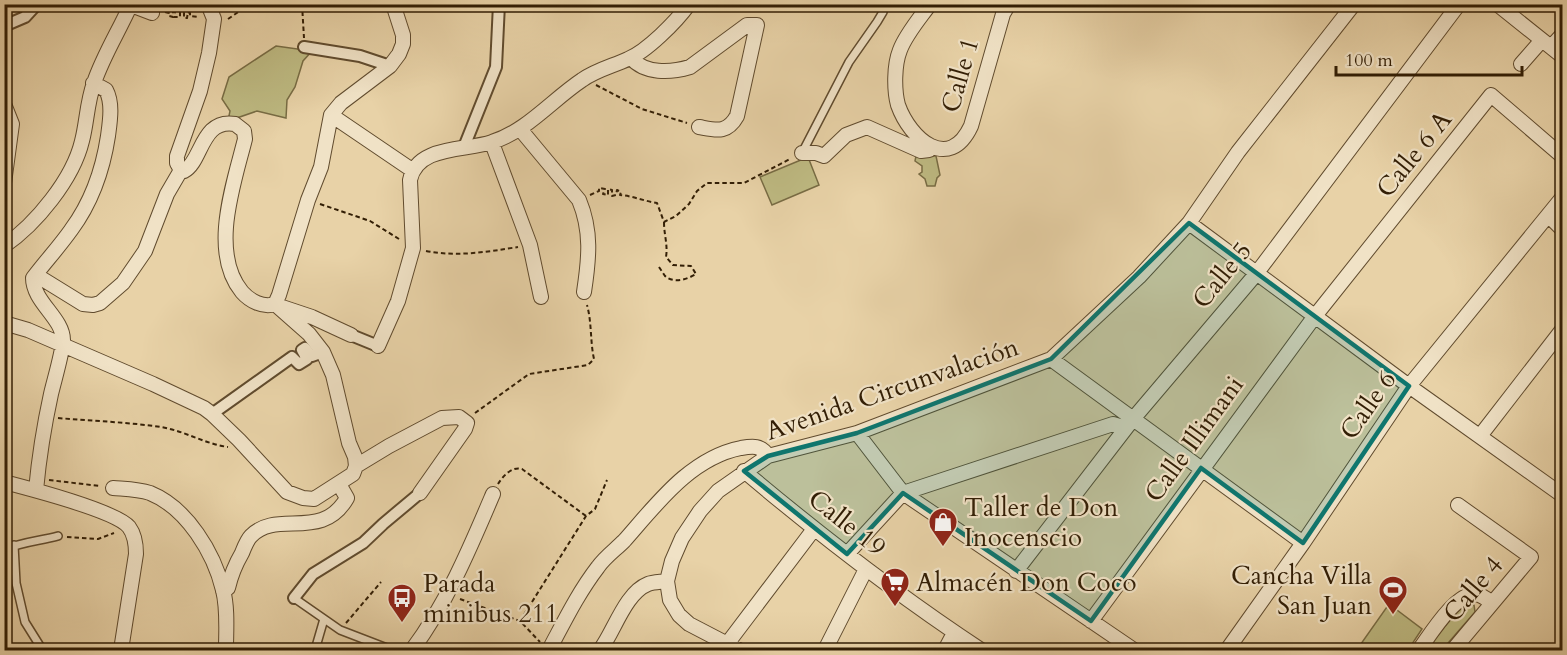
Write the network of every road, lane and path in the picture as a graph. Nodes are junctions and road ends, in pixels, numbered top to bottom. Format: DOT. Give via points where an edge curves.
graph roads {
  1 [pos="37,4"];
  2 [pos="208,4"];
  3 [pos="250,4"];
  4 [pos="302,4"];
  5 [pos="393,4"];
  6 [pos="499,4"];
  7 [pos="689,4"];
  8 [pos="883,4"];
  9 [pos="930,4"];
  10 [pos="1009,4"];
  11 [pos="1354,4"];
  12 [pos="1459,4"];
  13 [pos="1497,4"];
  14 [pos="131,5"];
  15 [pos="152,13"];
  16 [pos="214,18"];
  17 [pos="4,26"];
  18 [pos="1563,35"];
  19 [pos="1546,43"];
  20 [pos="304,47"];
  21 [pos="1563,56"];
  22 [pos="631,58"];
  23 [pos="1521,64"];
  24 [pos="390,66"];
  25 [pos="583,79"];
  26 [pos="93,83"];
  27 [pos="4,104"];
  28 [pos="331,115"];
  29 [pos="8,125"];
  30 [pos="699,127"];
  31 [pos="520,129"];
  32 [pos="492,143"];
  33 [pos="464,147"];
  34 [pos="931,147"];
  35 [pos="802,153"];
  36 [pos="1563,156"];
  37 [pos="181,170"];
  38 [pos="412,170"];
  39 [pos="4,183"];
  40 [pos="1563,198"];
  41 [pos="579,200"];
  42 [pos="1549,216"];
  43 [pos="664,222"];
  44 [pos="1189,223"];
  45 [pos="1563,229"];
  46 [pos="4,246"];
  47 [pos="659,267"];
  48 [pos="1256,274"];
  49 [pos="36,275"];
  50 [pos="584,292"];
  51 [pos="542,297"];
  52 [pos="275,304"];
  53 [pos="1315,316"];
  54 [pos="4,323"];
  55 [pos="1563,330"];
  56 [pos="351,335"];
  57 [pos="61,346"];
  58 [pos="378,346"];
  59 [pos="322,352"];
  60 [pos="1052,359"];
  61 [pos="1409,386"];
  62 [pos="212,414"];
  63 [pos="46,417"];
  64 [pos="466,420"];
  65 [pos="1130,423"];
  66 [pos="857,433"];
  67 [pos="1480,436"];
  68 [pos="239,441"];
  69 [pos="768,456"];
  70 [pos="356,466"];
  71 [pos="1201,468"];
  72 [pos="744,471"];
  73 [pos="607,480"];
  74 [pos="4,483"];
  75 [pos="37,484"];
  76 [pos="339,484"];
  77 [pos="113,488"];
  78 [pos="1560,488"];
  79 [pos="420,493"];
  80 [pos="903,493"];
  81 [pos="493,494"];
  82 [pos="1458,505"];
  83 [pos="586,516"];
  84 [pos="128,526"];
  85 [pos="814,529"];
  86 [pos="58,537"];
  87 [pos="1303,543"];
  88 [pos="14,545"];
  89 [pos="4,550"];
  90 [pos="847,554"];
  91 [pos="866,569"];
  92 [pos="1016,571"];
  93 [pos="667,581"];
  94 [pos="381,582"];
  95 [pos="224,591"];
  96 [pos="447,595"];
  97 [pos="294,598"];
  98 [pos="1492,603"];
  99 [pos="324,619"];
  100 [pos="520,621"];
  101 [pos="1091,621"];
  102 [pos="340,630"];
  103 [pos="954,633"];
  104 [pos="40,646"];
  105 [pos="545,647"];
  106 [pos="733,647"];
  107 [pos="122,649"];
  108 [pos="1130,649"];
  109 [pos="1454,650"];
  110 [pos="226,651"];
  111 [pos="315,651"];
  112 [pos="392,651"];
  113 [pos="412,651"];
  114 [pos="600,651"];
  115 [pos="825,651"];
  116 [pos="945,651"];
  117 [pos="981,651"];
  118 [pos="1227,651"];
  119 [pos="1419,651"];
  1 -- 17 [label="street" via="26,17"];
  2 -- 16 [label="street"];
  3 -- 16 [label="path" via="227,20"];
  4 -- 20 [label="path"];
  5 -- 24 [label="street" via="403,44"];
  6 -- 33 [label="street" via="496,67"];
  7 -- 22 [label="street" via="667,29"];
  8 -- 35 [label="lane" via="883,12 849,63"];
  9 -- 34 [label="street, Calle 1" via="900,50 896,77 898,104 905,119"];
  10 -- 34 [label="street, Calle 1" via="967,135 950,149"];
  11 -- 44 [label="street, Avenida Circunvalación" via="1238,152"];
  12 -- 48 [label="street, Calle 5"];
  13 -- 19 [label="street"];
  14 -- 15 [label="street"];
  14 -- 26 [label="street"];
  15 -- 16 [label="path" via="158,11 161,16 162,12 169,12 173,16 175,12 174,17 180,17 180,12 187,18 188,12 190,16"];
  16 -- 37 [label="street" via="200,91 177,156"];
  18 -- 19 [label="street"];
  19 -- 21 [label="street"];
  19 -- 23 [label="street"];
  20 -- 24 [label="street" via="360,56"];
  22 -- 25 [label="street"];
  22 -- 30 [label="street" via="652,70 680,70 690,67 747,25 757,25 732,125 720,130"];
  24 -- 28 [label="street"];
  25 -- 30 [label="path" via="642,110"];
  25 -- 31 [label="street"];
  26 -- 46 [label="street" via="82,143 65,179 21,235"];
  26 -- 49 [label="street" via="106,90 110,103 102,167 72,229"];
  27 -- 29 [label="street"];
  28 -- 38 [label="street"];
  28 -- 52 [label="street" via="321,167"];
  29 -- 39 [label="street"];
  31 -- 32 [label="street"];
  31 -- 41 [label="street"];
  32 -- 33 [label="street"];
  32 -- 51 [label="street" via="530,245"];
  33 -- 38 [label="street" via="434,155"];
  34 -- 35 [label="street" via="921,151 867,127 846,135 824,156"];
  35 -- 43 [label="path" via="744,183 707,183 676,216"];
  36 -- 53 [label="street, Calle 6 A" via="1491,95"];
  37 -- 49 [label="street" via="166,194 145,251 123,283 100,303 83,304"];
  37 -- 52 [label="street" via="191,167 198,148 219,125 235,124 244,131 225,229 227,252 233,278 246,297 268,306"];
  38 -- 58 [label="street" via="413,248 398,301"];
  40 -- 42 [label="street, Calle 6"];
  41 -- 43 [label="path" via="599,188 608,195 608,189 612,190 612,196 616,190 620,195 657,203"];
  41 -- 50 [label="street" via="588,228"];
  42 -- 45 [label="street"];
  42 -- 61 [label="street, Calle 6"];
  43 -- 47 [label="path" via="666,257 673,265 691,266 696,274 673,280"];
  44 -- 48 [label="street"];
  44 -- 60 [label="street, Avenida Circunvalación" via="1139,277"];
  48 -- 53 [label="street"];
  48 -- 65 [label="street, Calle 5"];
  49 -- 57 [label="street" via="33,285 60,331"];
  50 -- 64 [label="path" via="592,322 594,359 588,365 529,374"];
  52 -- 56 [label="street"];
  52 -- 59 [label="street" via="309,334"];
  53 -- 61 [label="street"];
  53 -- 71 [label="street, Calle Illimani"];
  54 -- 57 [label="street"];
  55 -- 67 [label="street"];
  56 -- 58 [label="street"];
  57 -- 62 [label="street" via="153,384"];
  57 -- 63 [label="street"];
  59 -- 62 [label="street" via="312,356 305,348 302,350 307,358 299,364 292,357"];
  59 -- 70 [label="street" via="333,375"];
  60 -- 65 [label="street"];
  60 -- 66 [label="street, Avenida Circunvalación"];
  61 -- 67 [label="street"];
  61 -- 87 [label="street, Calle 6"];
  62 -- 68 [label="street"];
  63 -- 68 [label="path" via="162,428 190,434 217,446 230,447"];
  63 -- 75 [label="street"];
  64 -- 70 [label="street" via="442,418"];
  64 -- 79 [label="street" via="465,429"];
  65 -- 71 [label="street"];
  65 -- 80 [label="street" via="1113,424"];
  65 -- 92 [label="street, Calle 5"];
  66 -- 69 [label="street, Avenida Circunvalación"];
  66 -- 80 [label="street"];
  67 -- 78 [label="street"];
  68 -- 76 [label="street" via="287,492 314,499"];
  69 -- 72 [label="street, Avenida Circunvalación"];
  69 -- 105 [label="street" via="764,449 753,446 732,450 704,462 684,478 600,564"];
  70 -- 76 [label="street"];
  71 -- 87 [label="street"];
  71 -- 101 [label="street, Calle Illimani"];
  72 -- 85 [label="street, Calle 19"];
  72 -- 93 [label="street, Avenida Circunvalación" via="718,491 700,512 682,538"];
  73 -- 83 [label="path" via="595,509"];
  74 -- 75 [label="street"];
  75 -- 77 [label="path"];
  75 -- 84 [label="street"];
  76 -- 95 [label="street" via="347,498 331,516 315,522 275,525 251,537"];
  77 -- 95 [label="street" via="150,494 171,506 185,519 212,559"];
  79 -- 97 [label="street" via="363,543 313,574"];
  80 -- 90 [label="street"];
  80 -- 92 [label="street"];
  81 -- 83 [label="path" via="502,477 518,468"];
  81 -- 96 [label="street"];
  82 -- 98 [label="street, Calle 4" via="1531,558"];
  83 -- 100 [label="path"];
  84 -- 86 [label="path" via="98,539"];
  84 -- 107 [label="street" via="136,554"];
  85 -- 90 [label="street, Calle 19"];
  85 -- 106 [label="street"];
  86 -- 88 [label="lane"];
  87 -- 118 [label="street, Calle 6"];
  88 -- 89 [label="lane"];
  88 -- 104 [label="lane" via="16,584 25,622"];
  90 -- 91 [label="street, Calle 19"];
  91 -- 103 [label="street, Calle 19"];
  91 -- 115 [label="street"];
  92 -- 101 [label="street"];
  93 -- 106 [label="street" via="670,600 679,615"];
  93 -- 114 [label="street" via="649,584 635,594"];
  94 -- 102 [label="path"];
  95 -- 110 [label="street"];
  96 -- 100 [label="path"];
  96 -- 113 [label="street"];
  97 -- 99 [label="lane"];
  98 -- 109 [label="street, Calle 4"];
  98 -- 119 [label="street" via="1476,594 1459,598"];
  99 -- 102 [label="lane"];
  99 -- 111 [label="lane"];
  100 -- 105 [label="path"];
  101 -- 108 [label="street"];
  102 -- 112 [label="lane"];
  103 -- 116 [label="street"];
  103 -- 117 [label="street, Calle 19"];
  104 -- 107 [label="path" via="96,645"];
}
